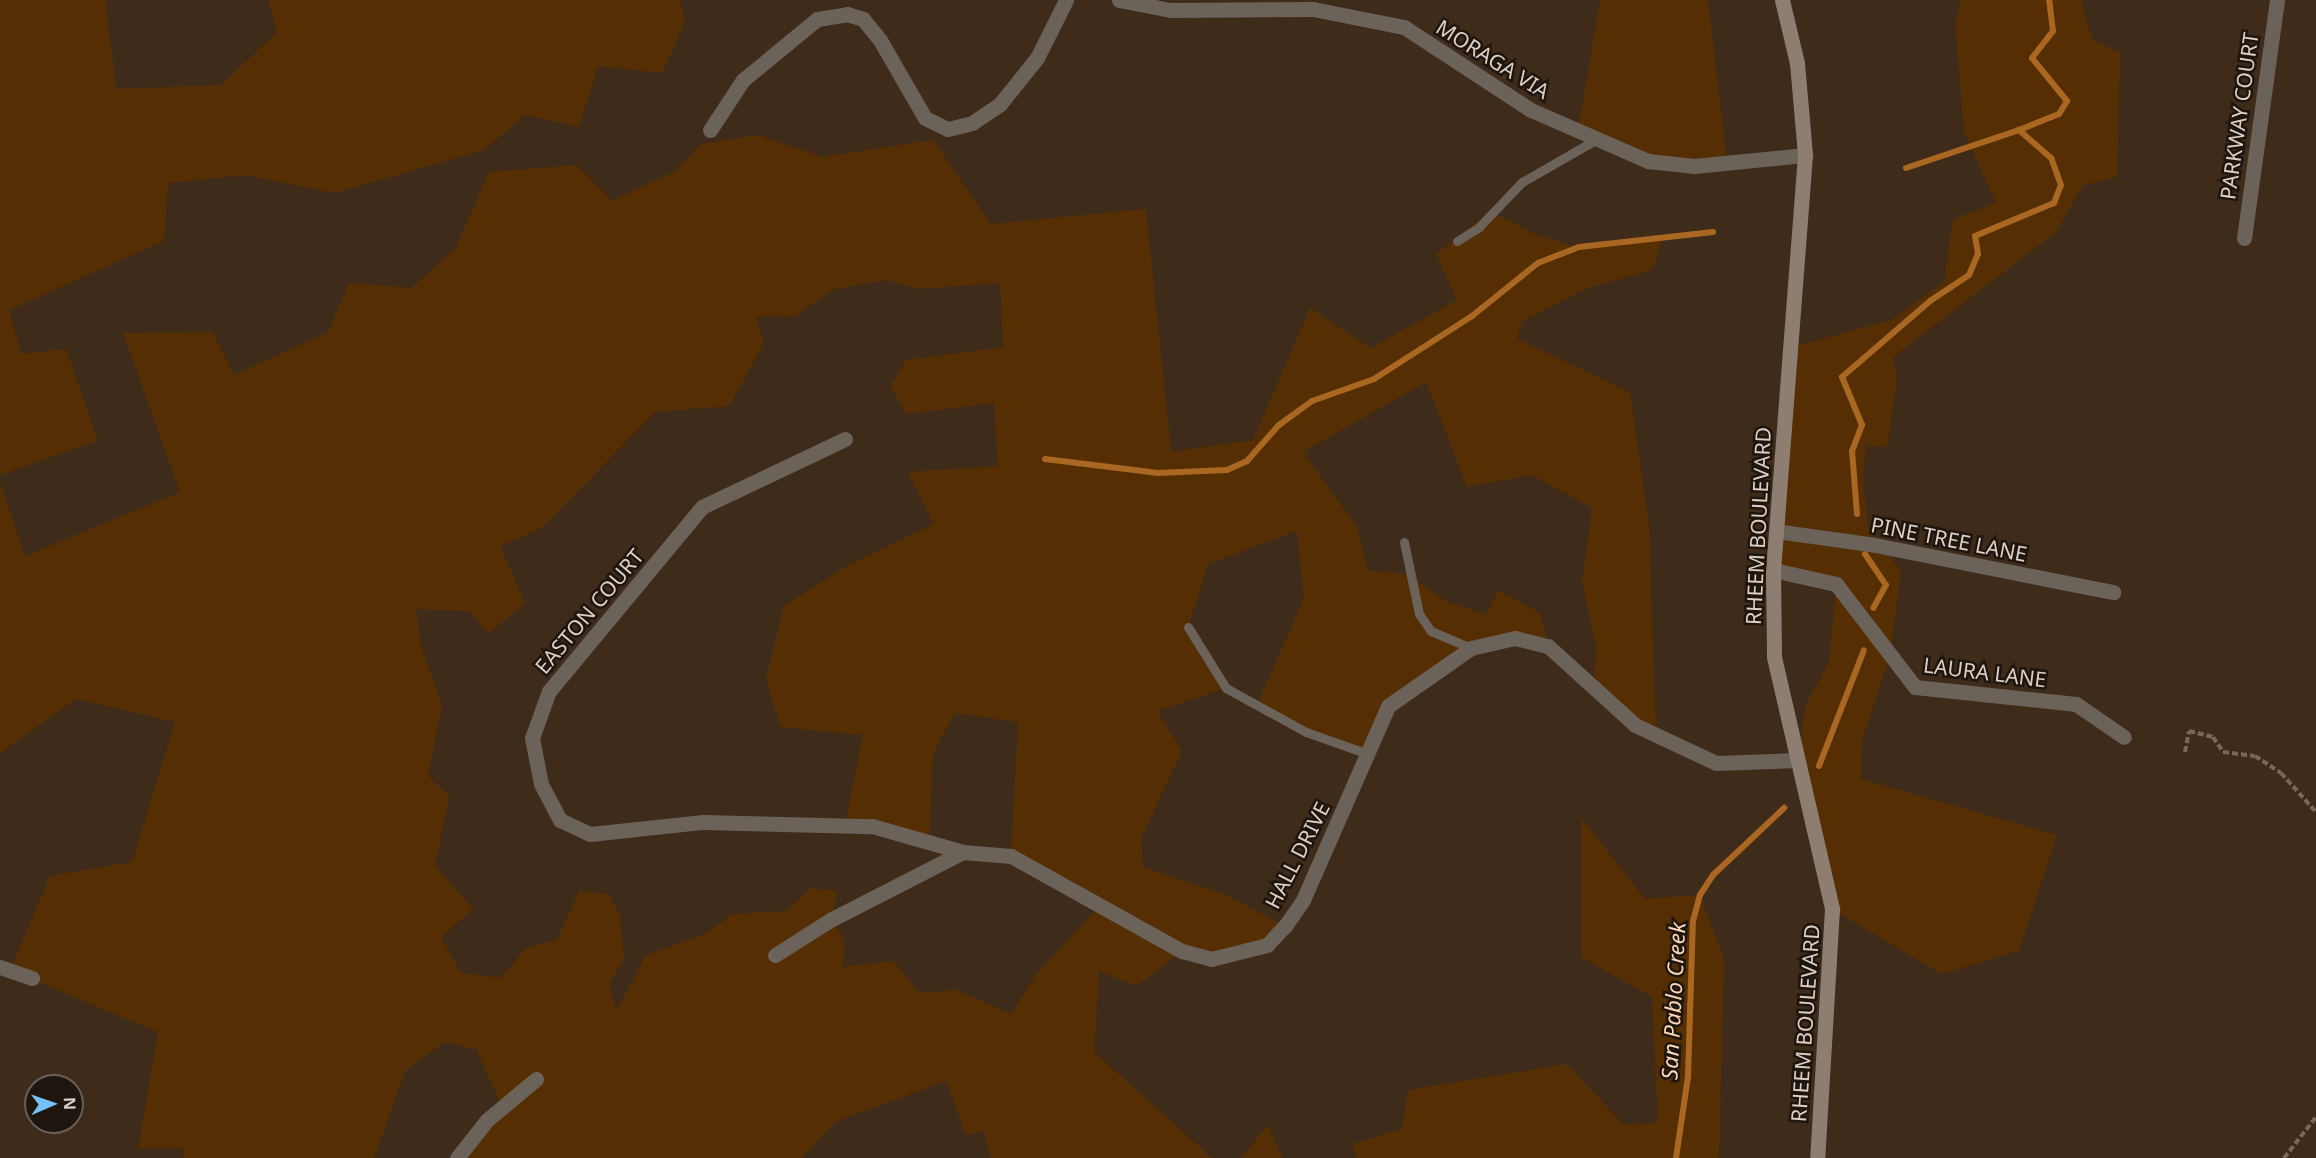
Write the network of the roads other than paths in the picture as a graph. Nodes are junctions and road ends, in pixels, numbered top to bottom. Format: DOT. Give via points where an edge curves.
graph roads {
  1 [pos="1066,0"];
  2 [pos="1119,0"];
  3 [pos="1782,0"];
  4 [pos="2277,0"];
  5 [pos="710,130"];
  6 [pos="1597,139"];
  7 [pos="1805,155"];
  8 [pos="2244,238"];
  9 [pos="1457,241"];
  10 [pos="845,439"];
  11 [pos="1776,531"];
  12 [pos="1404,542"];
  13 [pos="1773,570"];
  14 [pos="2113,592"];
  15 [pos="1188,627"];
  16 [pos="1471,648"];
  17 [pos="2124,736"];
  18 [pos="1368,754"];
  19 [pos="1797,759"];
  20 [pos="963,852"];
  21 [pos="775,955"];
  22 [pos="0,967"];
  23 [pos="32,978"];
  24 [pos="536,1079"];
  25 [pos="457,1158"];
  26 [pos="1817,1158"];
  1 -- 5 [label="street" via="1037,58 1000,104 972,123 948,129 925,118 880,40 863,19 848,14 817,19 742,80"];
  2 -- 6 [label="street, MORAGA VIA" via="1170,10 1313,9 1404,27 1531,110"];
  3 -- 7 [label="street, RHEEM BOULEVARD" via="1797,63"];
  4 -- 8 [label="street, PARKWAY COURT"];
  6 -- 7 [label="street, MORAGA VIA" via="1648,161 1694,166"];
  6 -- 9 [label="lane" via="1522,182 1479,227"];
  7 -- 11 [label="street, RHEEM BOULEVARD"];
  10 -- 20 [label="street, EASTON COURT" via="702,507 549,691 532,738 541,784 560,820 590,834 703,822 785,821 872,826"];
  11 -- 13 [label="street, RHEEM BOULEVARD"];
  11 -- 14 [label="street, PINE TREE LANE" via="1875,545"];
  12 -- 16 [label="lane" via="1419,615 1431,632"];
  13 -- 17 [label="street, LAURA LANE" via="1836,584 1915,687 2076,704"];
  13 -- 19 [label="street, RHEEM BOULEVARD" via="1774,657"];
  15 -- 18 [label="lane" via="1226,688 1306,732"];
  16 -- 18 [label="street, HALL DRIVE" via="1388,706"];
  16 -- 19 [label="street, HALL DRIVE" via="1515,638 1548,646 1635,725 1716,763"];
  18 -- 20 [label="street, HALL DRIVE" via="1303,900 1267,945 1241,956 1211,959 1182,951 1011,856"];
  19 -- 26 [label="street, RHEEM BOULEVARD" via="1824,856 1832,909"];
  20 -- 21 [label="street" via="832,918"];
  22 -- 23 [label="street"];
  24 -- 25 [label="street" via="487,1120"];
}
